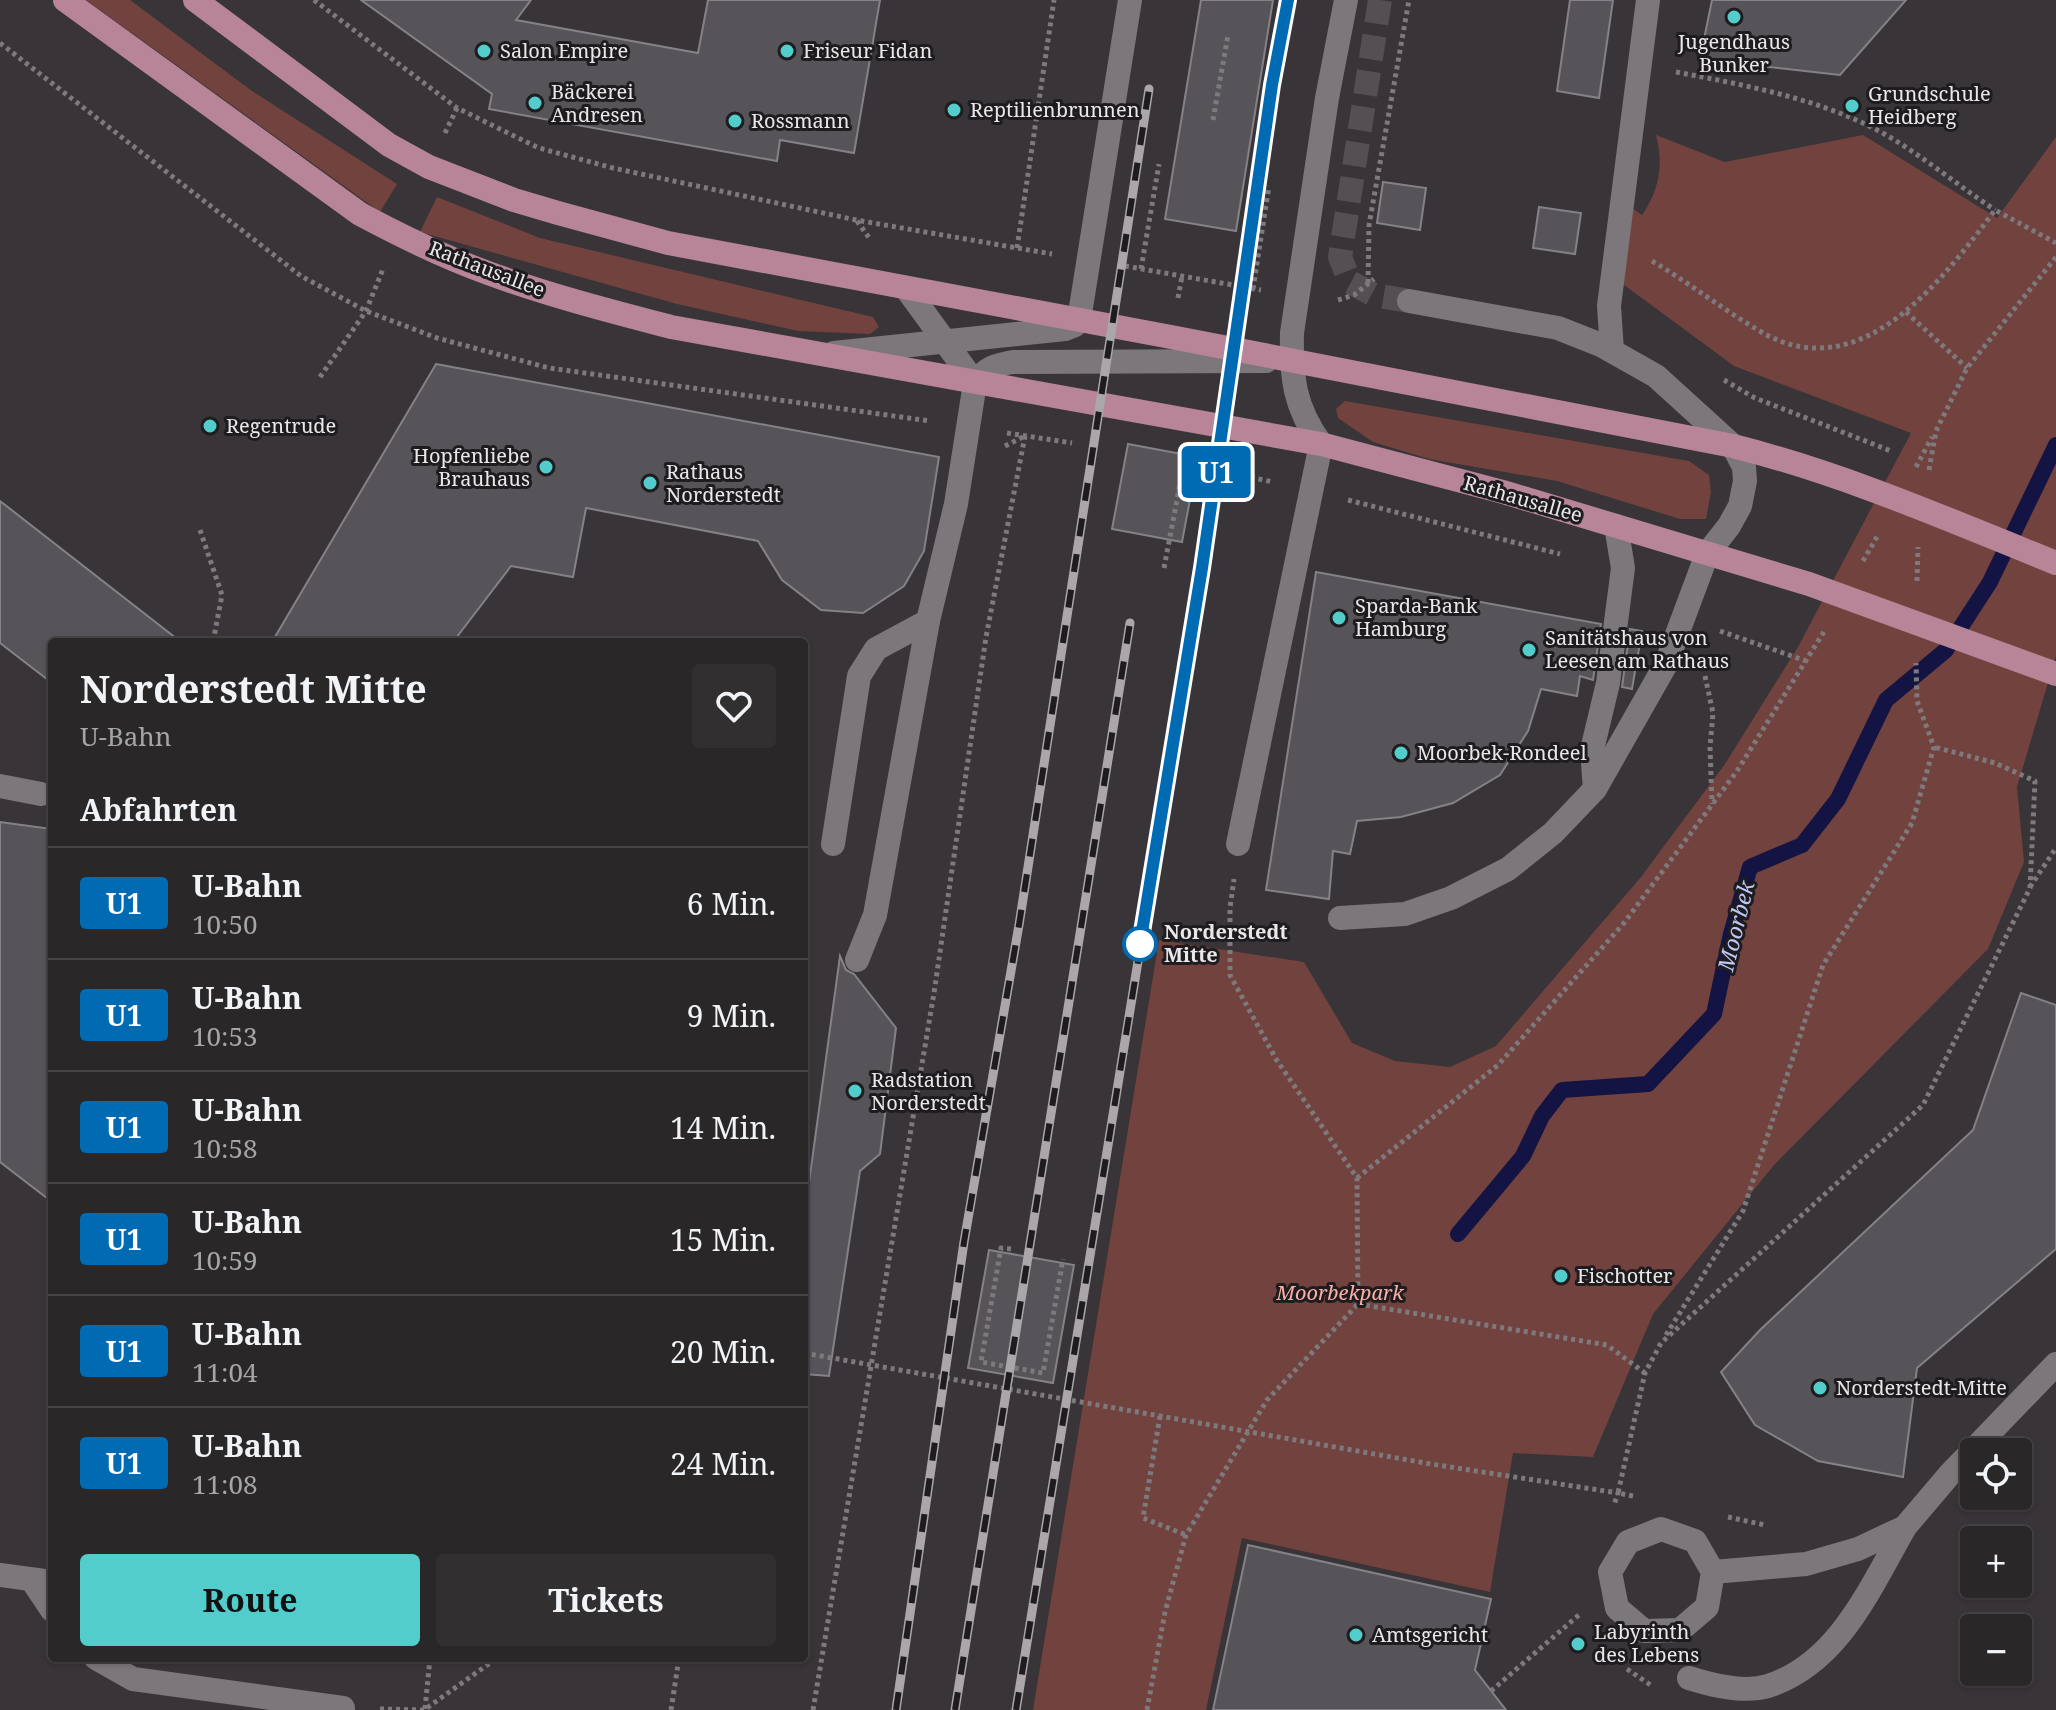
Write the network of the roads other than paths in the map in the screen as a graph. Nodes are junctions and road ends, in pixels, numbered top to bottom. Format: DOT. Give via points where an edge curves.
graph roads {
  1 [pos="65,0"];
  2 [pos="195,0"];
  3 [pos="1130,0"];
  4 [pos="1346,0"];
  5 [pos="1648,0"];
  6 [pos="906,288"];
  7 [pos="1409,301"];
  8 [pos="1079,320"];
  9 [pos="945,341"];
  10 [pos="1612,351"];
  11 [pos="823,354"];
  12 [pos="1291,361"];
  13 [pos="975,383"];
  14 [pos="1321,444"];
  15 [pos="1733,446"];
  16 [pos="1616,526"];
  17 [pos="1707,554"];
  18 [pos="2056,563"];
  19 [pos="928,621"];
  20 [pos="2056,674"];
  21 [pos="0,786"];
  22 [pos="1595,789"];
  23 [pos="41,794"];
  24 [pos="833,844"];
  25 [pos="1238,844"];
  26 [pos="1340,918"];
  27 [pos="857,960"];
  28 [pos="2056,1364"];
  29 [pos="1905,1527"];
  30 [pos="1713,1572"];
  31 [pos="0,1575"];
  32 [pos="42,1581"];
  33 [pos="103,1662"];
  34 [pos="1689,1678"];
  35 [pos="343,1708"];
  1 -- 11 [label="main road, Rathausallee" via="360,214 398,234 488,273 578,302 671,327"];
  2 -- 6 [label="main road" via="389,145 429,167 514,200 668,243"];
  3 -- 8 [label="street"];
  4 -- 12 [label="street" via="1296,295"];
  5 -- 10 [label="street" via="1609,306"];
  6 -- 8 [label="main road"];
  6 -- 9 [label="street"];
  7 -- 10 [label="street" via="1558,328"];
  8 -- 9 [label="street" via="1065,329"];
  8 -- 12 [label="main road"];
  9 -- 11 [label="street"];
  9 -- 13 [label="street"];
  10 -- 15 [label="street" via="1656,376"];
  11 -- 13 [label="main road, Rathausallee"];
  12 -- 13 [label="street" via="1013,362 994,365"];
  12 -- 14 [label="street" via="1304,421"];
  12 -- 15 [label="main road"];
  13 -- 14 [label="main road, Rathausallee"];
  13 -- 19 [label="street" via="956,504"];
  14 -- 16 [label="main road, Rathausallee"];
  14 -- 25 [label="street"];
  15 -- 17 [label="street" via="1744,467 1740,506"];
  15 -- 18 [label="main road" via="1851,480"];
  16 -- 17 [label="main road, Rathausallee"];
  16 -- 22 [label="street" via="1623,568 1608,683 1592,750"];
  17 -- 20 [label="main road, Rathausallee" via="1809,584"];
  17 -- 22 [label="street" via="1666,664"];
  19 -- 24 [label="street" via="876,649 859,676"];
  19 -- 27 [label="street" via="875,915"];
  21 -- 23 [label="street"];
  22 -- 26 [label="street" via="1508,869 1451,898 1405,914"];
  28 -- 29 [label="street"];
  29 -- 30 [label="street" via="1858,1549 1806,1564"];
  29 -- 34 [label="street" via="1849,1625 1809,1667 1765,1687 1718,1687"];
  30 -- 30 [label="street" via="1695,1541 1661,1529 1628,1542 1610,1572 1617,1608 1644,1631 1680,1630 1707,1607"];
  31 -- 32 [label="street"];
  33 -- 35 [label="street" via="133,1679"];
}
